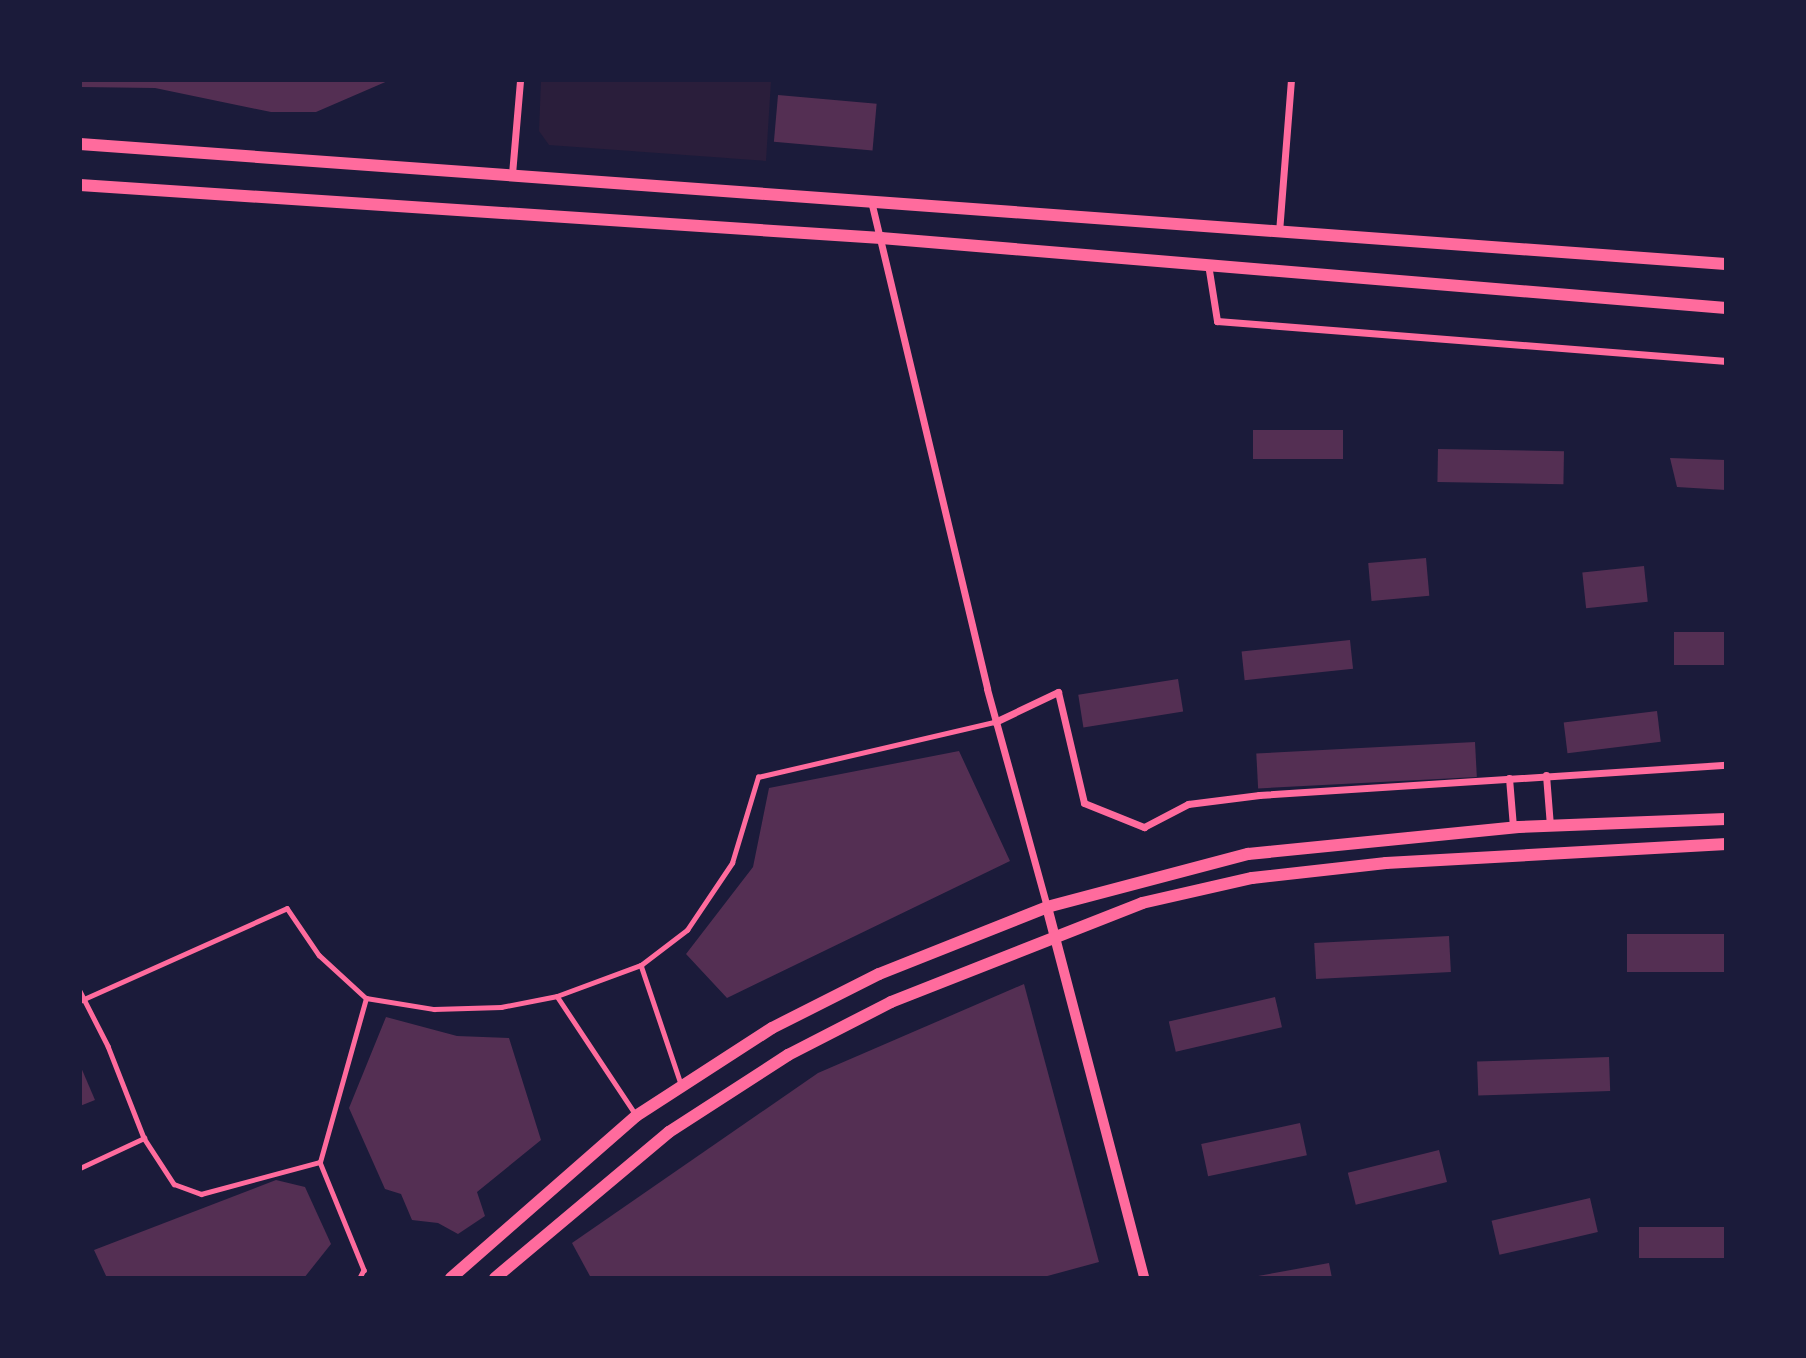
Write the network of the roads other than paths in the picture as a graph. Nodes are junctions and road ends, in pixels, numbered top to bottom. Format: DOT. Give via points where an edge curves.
graph roads {
  1 [pos="520,80"];
  2 [pos="1291,80"];
  3 [pos="80,144"];
  4 [pos="512,174"];
  5 [pos="80,185"];
  6 [pos="872,205"];
  7 [pos="1279,233"];
  8 [pos="881,238"];
  9 [pos="1208,263"];
  10 [pos="1726,264"];
  11 [pos="1726,308"];
  12 [pos="1726,361"];
  13 [pos="995,722"];
  14 [pos="1726,765"];
  15 [pos="1546,775"];
  16 [pos="1509,778"];
  17 [pos="1726,819"];
  18 [pos="1550,826"];
  19 [pos="1513,827"];
  20 [pos="1726,844"];
  21 [pos="1047,907"];
  22 [pos="1055,934"];
  23 [pos="641,965"];
  24 [pos="80,991"];
  25 [pos="557,996"];
  26 [pos="366,998"];
  27 [pos="82,1000"];
  28 [pos="681,1086"];
  29 [pos="636,1116"];
  30 [pos="144,1138"];
  31 [pos="320,1162"];
  32 [pos="80,1168"];
  33 [pos="360,1278"];
  34 [pos="451,1278"];
  35 [pos="495,1278"];
  36 [pos="1144,1278"];
  1 -- 4 [label="street"];
  2 -- 7 [label="street"];
  3 -- 4 [label="main road"];
  4 -- 6 [label="main road"];
  5 -- 8 [label="main road"];
  6 -- 7 [label="main road"];
  6 -- 8 [label="street"];
  7 -- 10 [label="main road"];
  8 -- 9 [label="main road"];
  8 -- 13 [label="street"];
  9 -- 11 [label="main road"];
  9 -- 12 [label="street" via="1217,321"];
  13 -- 16 [label="street" via="1058,692 1084,803 1144,827 1188,804"];
  13 -- 21 [label="street"];
  13 -- 23 [label="lane" via="758,777 732,863 687,930"];
  14 -- 15 [label="street"];
  15 -- 16 [label="street"];
  15 -- 18 [label="street"];
  16 -- 19 [label="street"];
  17 -- 18 [label="main road"];
  18 -- 19 [label="main road"];
  19 -- 21 [label="main road" via="1248,855"];
  20 -- 22 [label="main road" via="1386,863 1252,878 1142,903"];
  21 -- 22 [label="street"];
  21 -- 28 [label="main road" via="879,974 772,1028"];
  22 -- 35 [label="main road" via="891,1002 788,1055 669,1132"];
  22 -- 36 [label="street"];
  23 -- 25 [label="lane"];
  23 -- 28 [label="lane"];
  24 -- 27 [label="lane"];
  25 -- 26 [label="lane" via="501,1007 434,1009"];
  25 -- 29 [label="lane"];
  26 -- 27 [label="lane" via="319,955 287,908"];
  26 -- 31 [label="lane"];
  27 -- 30 [label="lane"];
  28 -- 29 [label="main road"];
  29 -- 34 [label="main road"];
  30 -- 31 [label="lane" via="174,1184 201,1194"];
  30 -- 32 [label="lane"];
  31 -- 33 [label="lane" via="364,1270"];
}
